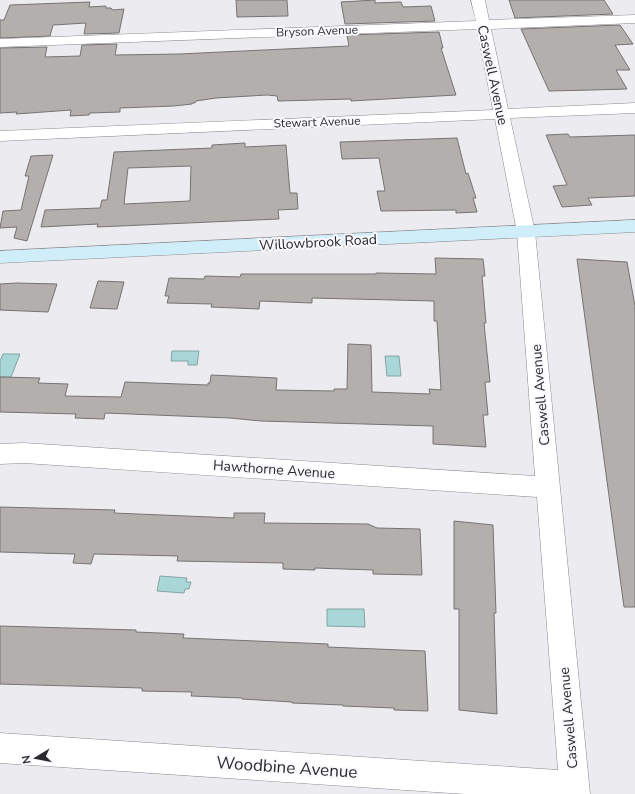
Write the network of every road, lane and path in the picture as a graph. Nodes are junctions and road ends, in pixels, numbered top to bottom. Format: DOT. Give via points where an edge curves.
graph roads {
  1 [pos="478,0"];
  2 [pos="635,20"];
  3 [pos="483,25"];
  4 [pos="0,43"];
  5 [pos="635,108"];
  6 [pos="502,114"];
  7 [pos="0,136"];
  8 [pos="635,226"];
  9 [pos="526,232"];
  10 [pos="0,257"];
  11 [pos="0,454"];
  12 [pos="549,487"];
  13 [pos="0,748"];
  14 [pos="574,790"];
  1 -- 3 [label="street, Caswell Avenue"];
  2 -- 3 [label="street, Bryson Avenue"];
  3 -- 4 [label="street, Bryson Avenue"];
  3 -- 6 [label="street, Caswell Avenue"];
  5 -- 6 [label="street, Stewart Avenue"];
  6 -- 7 [label="street, Stewart Avenue"];
  6 -- 9 [label="street, Caswell Avenue"];
  8 -- 9 [label="street, Willowbrook Road"];
  9 -- 10 [label="street, Willowbrook Road"];
  9 -- 12 [label="street, Caswell Avenue"];
  11 -- 12 [label="street, Hawthorne Avenue" via="24,453"];
  12 -- 14 [label="street, Caswell Avenue"];
  13 -- 14 [label="street, Woodbine Avenue"];
}
